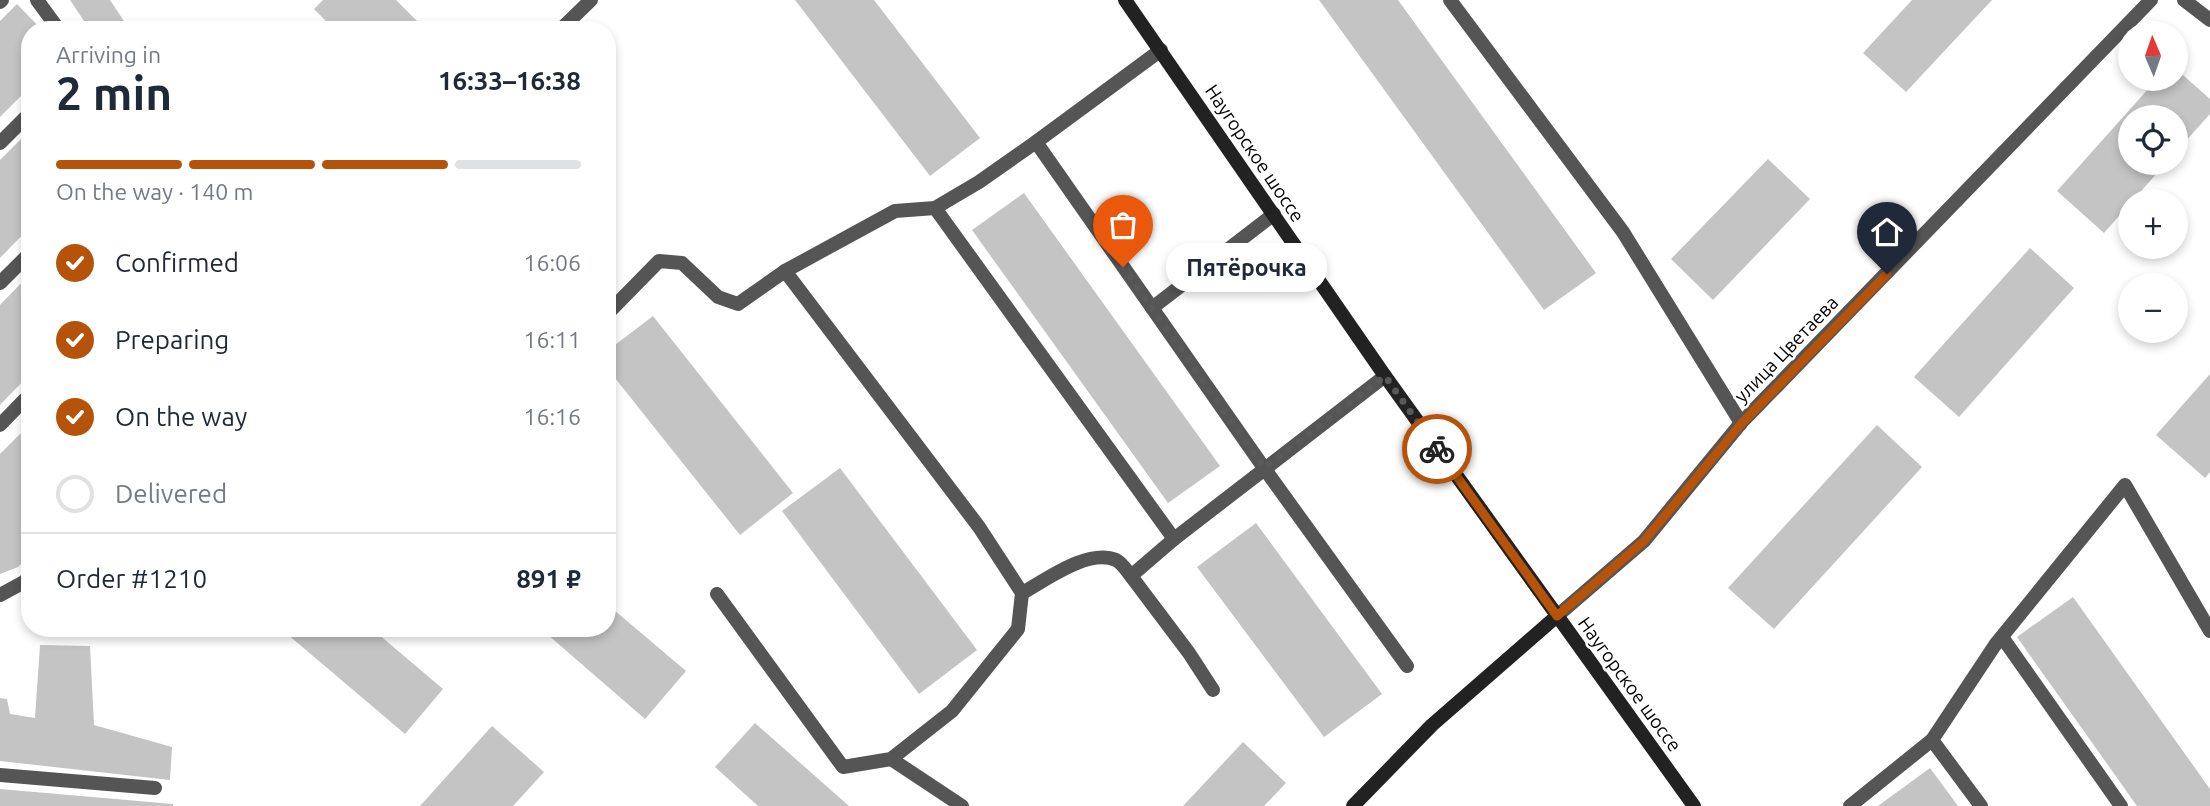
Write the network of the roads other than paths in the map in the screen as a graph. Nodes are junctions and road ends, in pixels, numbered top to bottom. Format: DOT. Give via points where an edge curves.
graph roads {
  1 [pos="37,0"];
  2 [pos="591,0"];
  3 [pos="1125,0"];
  4 [pos="1450,0"];
  5 [pos="2151,0"];
  6 [pos="2184,0"];
  7 [pos="2208,15"];
  8 [pos="53,21"];
  9 [pos="569,21"];
  10 [pos="1161,50"];
  11 [pos="21,122"];
  12 [pos="1036,142"];
  13 [pos="0,143"];
  14 [pos="935,208"];
  15 [pos="1274,214"];
  16 [pos="21,262"];
  17 [pos="785,271"];
  18 [pos="0,283"];
  19 [pos="616,305"];
  20 [pos="1152,308"];
  21 [pos="1385,376"];
  22 [pos="21,403"];
  23 [pos="1741,424"];
  24 [pos="0,425"];
  25 [pos="1264,468"];
  26 [pos="1174,539"];
  27 [pos="1131,576"];
  28 [pos="21,584"];
  29 [pos="1022,593"];
  30 [pos="717,594"];
  31 [pos="0,595"];
  32 [pos="1557,616"];
  33 [pos="2210,631"];
  34 [pos="2002,637"];
  35 [pos="1407,666"];
  36 [pos="1213,690"];
  37 [pos="1932,740"];
  38 [pos="891,759"];
  39 [pos="0,775"];
  40 [pos="155,788"];
  41 [pos="962,806"];
  42 [pos="1353,806"];
  43 [pos="1694,806"];
  44 [pos="1850,806"];
  45 [pos="1981,806"];
  46 [pos="2121,806"];
  1 -- 8 [label="street"];
  2 -- 9 [label="street"];
  3 -- 10 [label="main road, Наугорское шоссе"];
  4 -- 23 [label="street" via="1623,232"];
  5 -- 23 [label="street, улица Цветаева"];
  6 -- 7 [label="street"];
  10 -- 12 [label="street"];
  10 -- 15 [label="main road, Наугорское шоссе"];
  11 -- 13 [label="street"];
  12 -- 14 [label="street"];
  12 -- 20 [label="street"];
  14 -- 17 [label="street" via="895,211"];
  14 -- 26 [label="street"];
  15 -- 20 [label="street"];
  15 -- 21 [label="main road, Наугорское шоссе"];
  16 -- 18 [label="street"];
  17 -- 19 [label="street" via="738,304 718,297 682,263 659,261"];
  17 -- 29 [label="street" via="979,527"];
  20 -- 25 [label="street"];
  21 -- 25 [label="street"];
  21 -- 32 [label="main road, Наугорское шоссе"];
  22 -- 24 [label="street"];
  23 -- 32 [label="street, улица Цветаева" via="1644,541"];
  25 -- 26 [label="street"];
  25 -- 35 [label="street"];
  26 -- 27 [label="street"];
  27 -- 29 [label="street" via="1118,561 1101,557 1081,561"];
  27 -- 36 [label="street"];
  28 -- 31 [label="street"];
  29 -- 38 [label="street" via="1018,629 952,711"];
  30 -- 38 [label="street" via="843,767"];
  32 -- 42 [label="main road, улица Цветаева" via="1432,725"];
  32 -- 43 [label="main road, Наугорское шоссе"];
  33 -- 34 [label="street" via="2125,485"];
  34 -- 37 [label="street"];
  34 -- 46 [label="street"];
  37 -- 44 [label="street"];
  37 -- 45 [label="street"];
  38 -- 41 [label="street"];
  39 -- 40 [label="street"];
}
